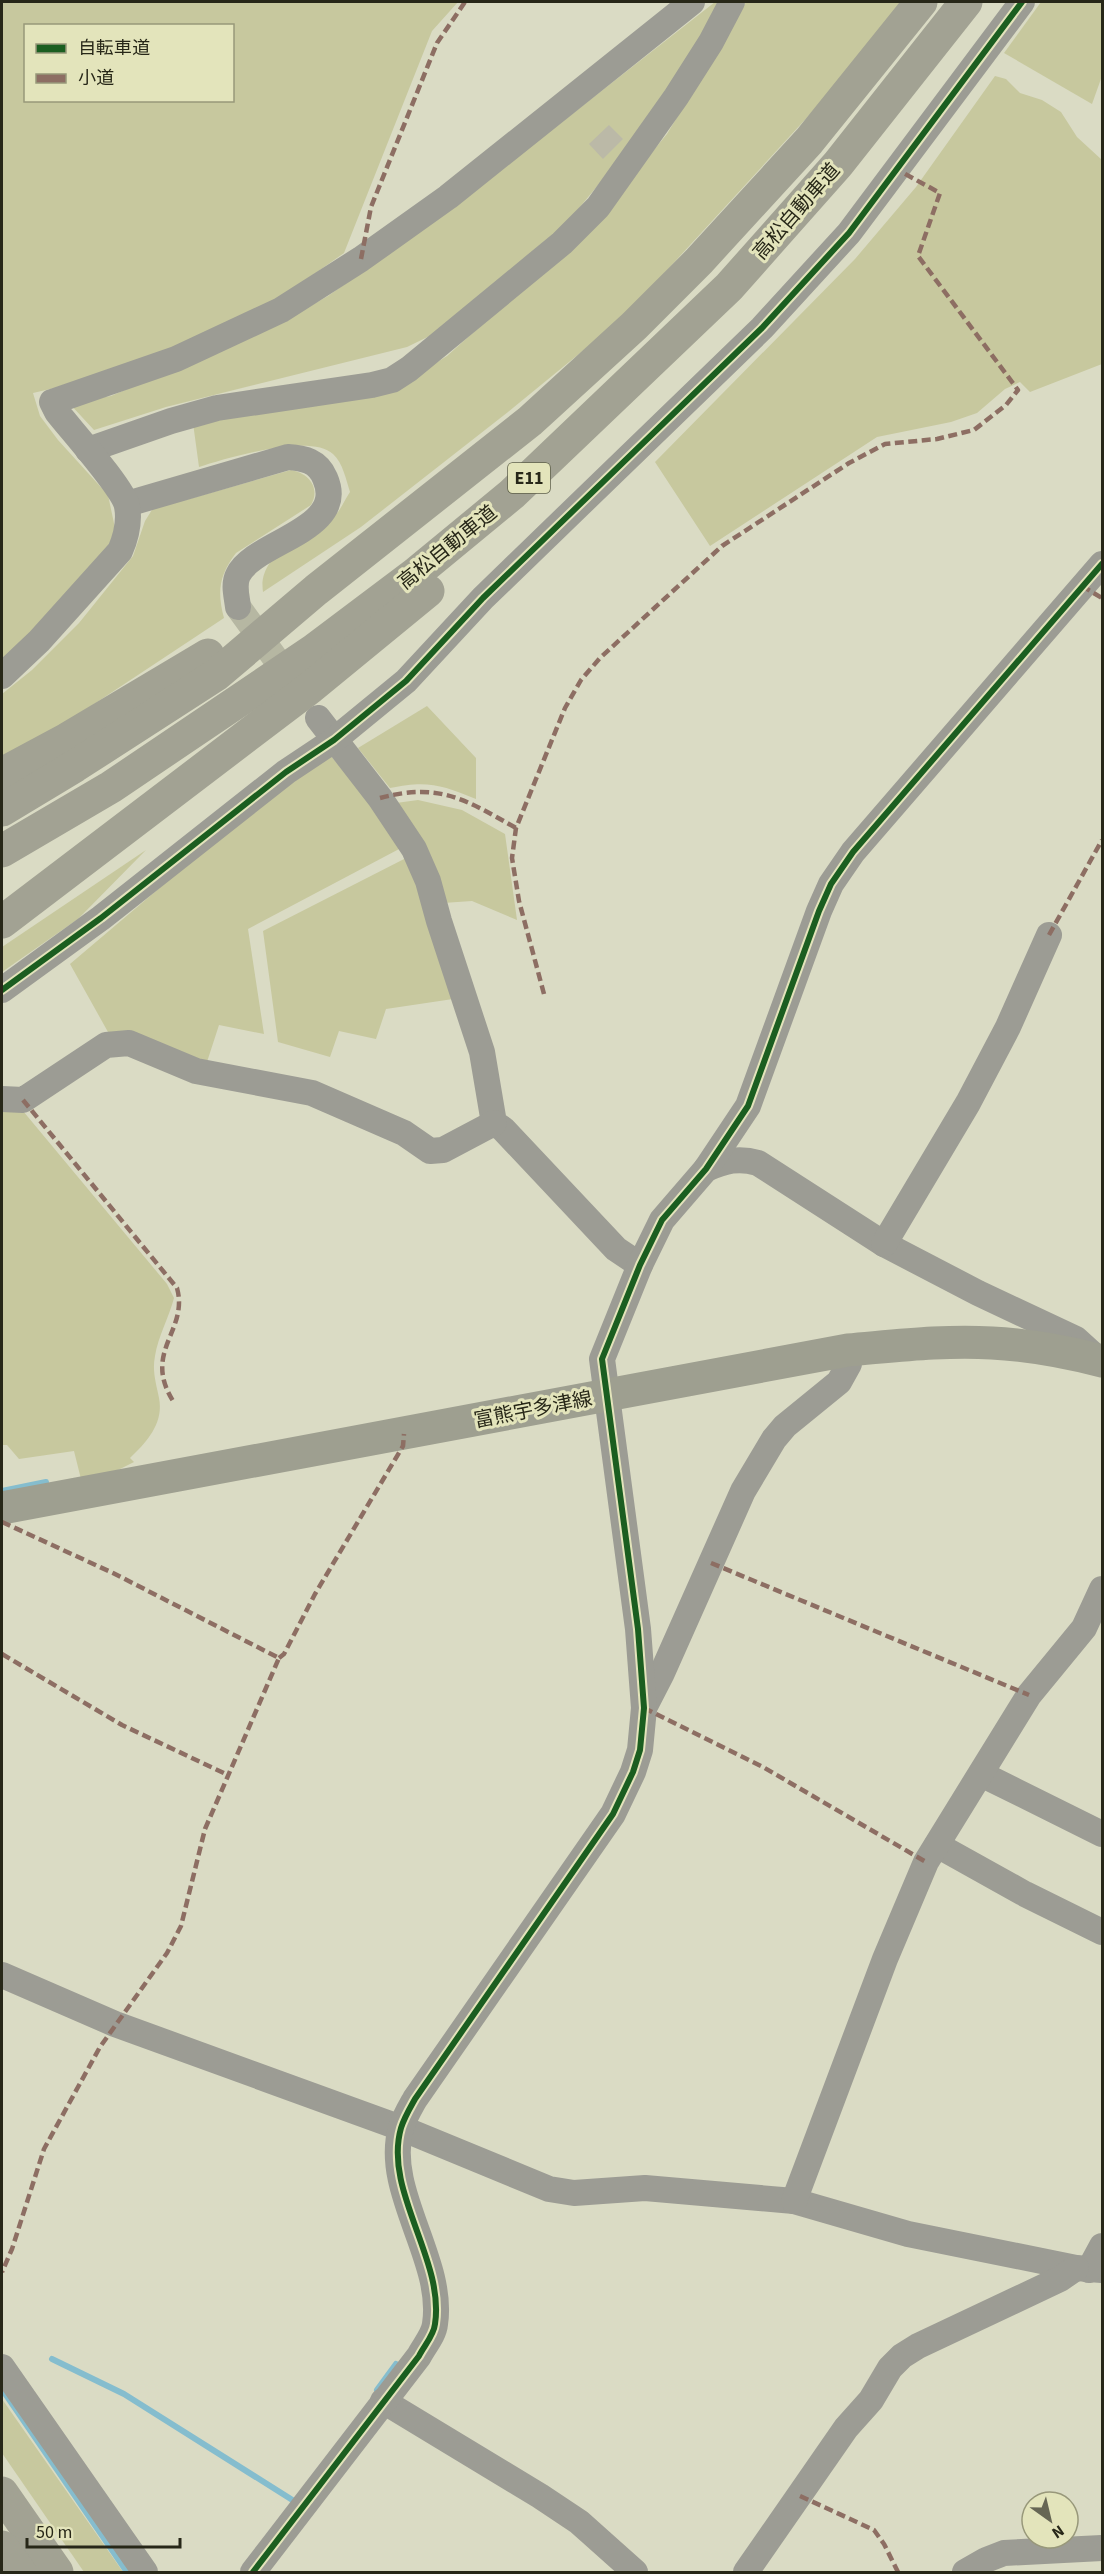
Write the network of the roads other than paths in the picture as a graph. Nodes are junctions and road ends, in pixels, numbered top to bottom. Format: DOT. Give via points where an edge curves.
graph roads {
  1 [pos="692,2"];
  2 [pos="732,2"];
  3 [pos="921,2"];
  4 [pos="966,2"];
  5 [pos="1022,2"];
  6 [pos="729,287"];
  7 [pos="88,450"];
  8 [pos="127,504"];
  9 [pos="1102,564"];
  10 [pos="316,590"];
  11 [pos="238,607"];
  12 [pos="2,676"];
  13 [pos="318,718"];
  14 [pos="334,740"];
  15 [pos="2,774"];
  16 [pos="2,810"];
  17 [pos="2,851"];
  18 [pos="2,922"];
  19 [pos="1049,935"];
  20 [pos="2,990"];
  21 [pos="2,1099"];
  22 [pos="494,1123"];
  23 [pos="706,1169"];
  24 [pos="884,1244"];
  25 [pos="640,1265"];
  26 [pos="848,1350"];
  27 [pos="1101,1361"];
  28 [pos="607,1395"];
  29 [pos="2,1508"];
  30 [pos="1102,1589"];
  31 [pos="644,1708"];
  32 [pos="981,1774"];
  33 [pos="1102,1834"];
  34 [pos="937,1845"];
  35 [pos="1102,1932"];
  36 [pos="2,1975"];
  37 [pos="401,2128"];
  38 [pos="794,2201"];
  39 [pos="1102,2246"];
  40 [pos="1089,2269"];
  41 [pos="2,2367"];
  42 [pos="383,2400"];
  43 [pos="2,2493"];
  44 [pos="2,2547"];
  45 [pos="1102,2548"];
  46 [pos="20,2572"];
  47 [pos="57,2572"];
  48 [pos="145,2572"];
  49 [pos="253,2572"];
  50 [pos="635,2572"];
  51 [pos="746,2572"];
  52 [pos="965,2572"];
  1 -- 7 [label="street" via="448,197 281,310 176,359 52,402"];
  2 -- 7 [label="street" via="676,97 598,207 562,243 410,369 392,380 372,385 217,408"];
  3 -- 10 [label="highway, 高松自動車道 / E11" via="809,141 634,326 530,421"];
  4 -- 6 [label="highway, 高松自動車道 / E11" via="838,164"];
  5 -- 14 [label="street" via="849,233 762,328 483,598 406,681"];
  6 -- 17 [label="highway, 高松自動車道 / E11" via="512,494 415,574 314,650 111,787"];
  6 -- 18 [label="highway" via="621,412 491,536 310,687"];
  7 -- 8 [label="street"];
  8 -- 11 [label="street" via="288,457 315,463 330,491 328,505 318,518 238,574"];
  8 -- 12 [label="street" via="126,538 120,551"];
  9 -- 23 [label="street" via="853,852 831,884 748,1106"];
  10 -- 15 [label="highway" via="68,739"];
  10 -- 16 [label="highway, 高松自動車道 / E11" via="216,675"];
  13 -- 14 [label="street"];
  14 -- 20 [label="street" via="286,772 101,918"];
  14 -- 22 [label="street" via="414,849 428,881 482,1052"];
  19 -- 24 [label="street" via="1008,1027 968,1103"];
  21 -- 22 [label="street" via="23,1100 106,1045 129,1042 196,1071 312,1093 404,1133 430,1151 442,1150"];
  22 -- 25 [label="street" via="616,1249"];
  23 -- 24 [label="street" via="725,1161 744,1159 758,1163"];
  23 -- 25 [label="street" via="662,1220"];
  24 -- 27 [label="street" via="1076,1339"];
  25 -- 28 [label="street" via="602,1359"];
  26 -- 27 [label="main road, 富熊宇多津線" via="993,1343"];
  26 -- 28 [label="main road, 富熊宇多津線"];
  26 -- 31 [label="street" via="849,1364 839,1383 785,1426 742,1491"];
  28 -- 29 [label="main road, 富熊宇多津線"];
  28 -- 31 [label="street"];
  30 -- 32 [label="street" via="1084,1628 1029,1695"];
  31 -- 37 [label="street" via="640,1750 613,1814 415,2099"];
  32 -- 33 [label="street"];
  32 -- 34 [label="street"];
  34 -- 35 [label="street"];
  34 -- 38 [label="street" via="918,1878 885,1959"];
  36 -- 37 [label="street" via="115,2024"];
  37 -- 38 [label="street" via="549,2189 574,2193 645,2188"];
  37 -- 42 [label="street" via="398,2156 403,2183 437,2299 432,2333 419,2356"];
  38 -- 40 [label="street" via="908,2234"];
  39 -- 40 [label="street"];
  40 -- 51 [label="street" via="1060,2279 902,2356 846,2428"];
  41 -- 48 [label="street"];
  42 -- 49 [label="street"];
  42 -- 50 [label="street" via="569,2516"];
  43 -- 47 [label="highway"];
  44 -- 46 [label="highway"];
  45 -- 52 [label="street" via="1004,2553"];
}
